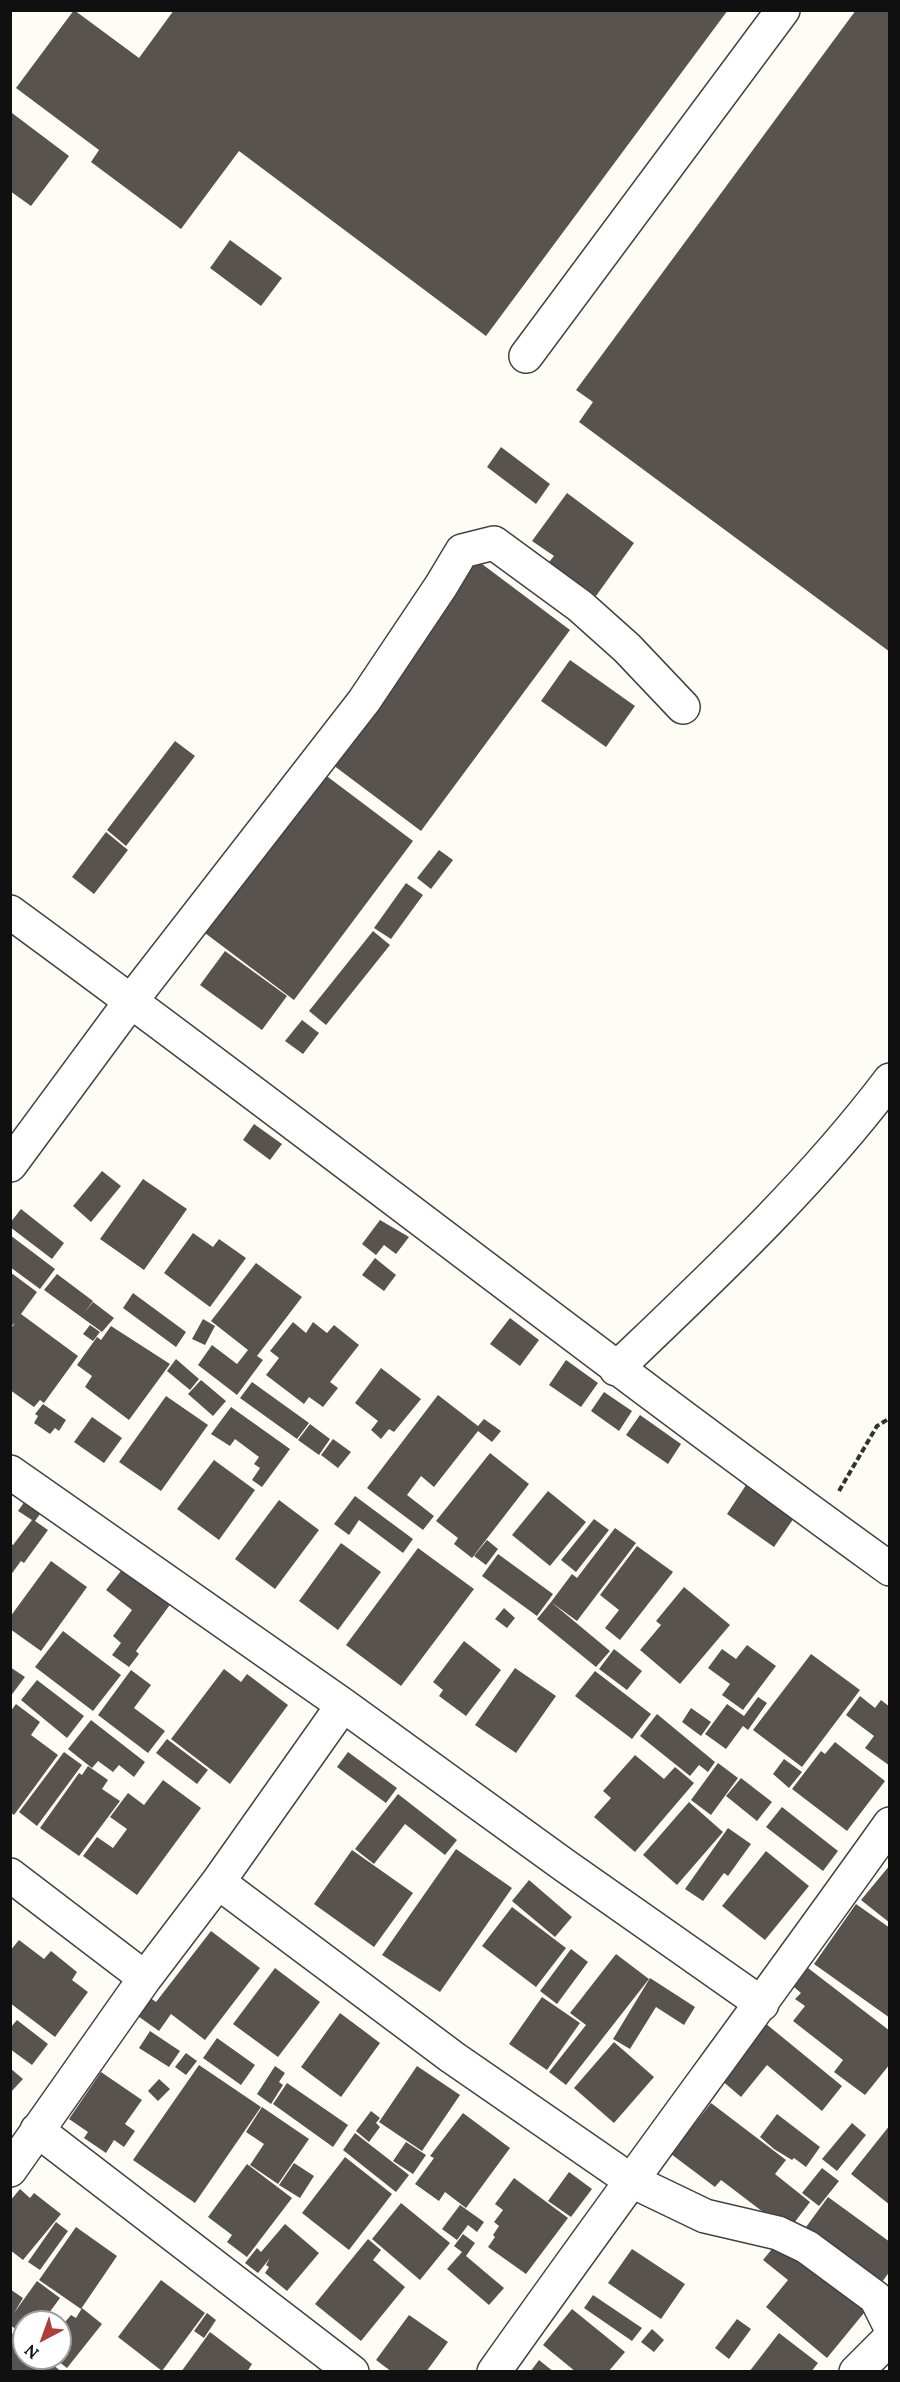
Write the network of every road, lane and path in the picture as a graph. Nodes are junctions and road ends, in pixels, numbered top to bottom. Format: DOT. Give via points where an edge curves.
graph roads {
  1 [pos="783,10"];
  2 [pos="526,357"];
  3 [pos="683,707"];
  4 [pos="10,912"];
  5 [pos="132,1001"];
  6 [pos="890,1080"];
  7 [pos="10,1165"];
  8 [pos="616,1369"];
  9 [pos="890,1418"];
  10 [pos="10,1472"];
  11 [pos="822,1521"];
  12 [pos="890,1569"];
  13 [pos="343,1705"];
  14 [pos="890,1824"];
  15 [pos="10,1875"];
  16 [pos="218,1882"];
  17 [pos="145,1978"];
  18 [pos="762,2004"];
  19 [pos="37,2130"];
  20 [pos="10,2170"];
  21 [pos="630,2180"];
  22 [pos="890,2326"];
  23 [pos="890,2338"];
  24 [pos="352,2372"];
  25 [pos="494,2372"];
  26 [pos="856,2372"];
  1 -- 2 [label="street"];
  3 -- 5 [label="street" via="580,606 513,556 494,543 462,551 364,701"];
  4 -- 5 [label="street"];
  5 -- 7 [label="street"];
  5 -- 8 [label="street"];
  6 -- 8 [label="street" via="806,1181 737,1254"];
  8 -- 11 [label="street"];
  9 -- 11 [label="path" via="877,1426"];
  10 -- 13 [label="street"];
  11 -- 12 [label="street"];
  13 -- 16 [label="street"];
  13 -- 18 [label="street"];
  14 -- 18 [label="street"];
  15 -- 17 [label="street"];
  16 -- 17 [label="street"];
  16 -- 21 [label="street" via="443,2051"];
  17 -- 19 [label="street"];
  18 -- 21 [label="street"];
  19 -- 20 [label="street"];
  19 -- 24 [label="street"];
  21 -- 22 [label="street" via="705,2216 778,2233 807,2247 876,2298"];
  21 -- 25 [label="street"];
  23 -- 26 [label="street"];
}
